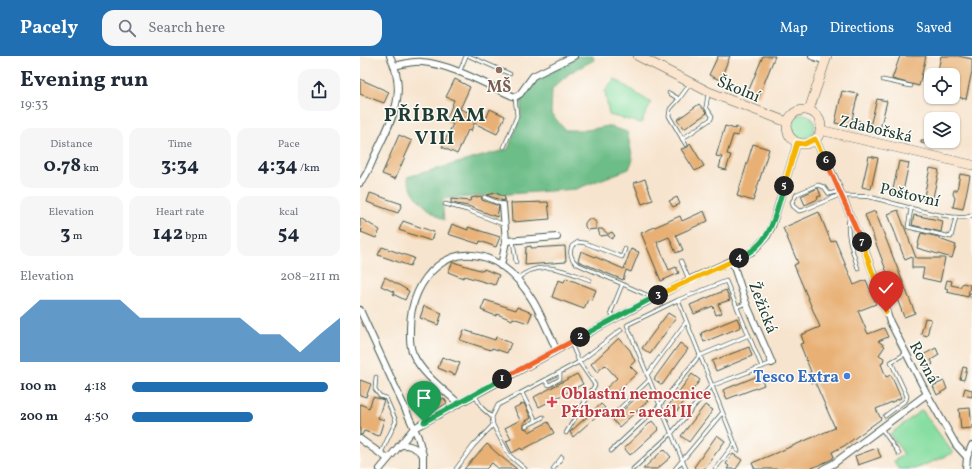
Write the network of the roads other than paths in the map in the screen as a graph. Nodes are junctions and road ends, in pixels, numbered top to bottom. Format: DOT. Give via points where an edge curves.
graph roads {
  1 [pos="390,56"];
  2 [pos="466,56"];
  3 [pos="469,56"];
  4 [pos="574,56"];
  5 [pos="638,56"];
  6 [pos="812,56"];
  7 [pos="826,59"];
  8 [pos="394,66"];
  9 [pos="460,73"];
  10 [pos="510,74"];
  11 [pos="882,80"];
  12 [pos="690,84"];
  13 [pos="911,86"];
  14 [pos="709,92"];
  15 [pos="669,93"];
  16 [pos="515,98"];
  17 [pos="678,99"];
  18 [pos="809,110"];
  19 [pos="787,122"];
  20 [pos="820,130"];
  21 [pos="682,139"];
  22 [pos="815,139"];
  23 [pos="797,143"];
  24 [pos="686,145"];
  25 [pos="504,147"];
  26 [pos="972,165"];
  27 [pos="360,183"];
  28 [pos="841,194"];
  29 [pos="484,197"];
  30 [pos="445,204"];
  31 [pos="504,205"];
  32 [pos="911,209"];
  33 [pos="850,215"];
  34 [pos="972,215"];
  35 [pos="956,217"];
  36 [pos="505,225"];
  37 [pos="557,236"];
  38 [pos="510,241"];
  39 [pos="625,250"];
  40 [pos="681,261"];
  41 [pos="732,261"];
  42 [pos="516,262"];
  43 [pos="501,266"];
  44 [pos="858,269"];
  45 [pos="516,280"];
  46 [pos="590,280"];
  47 [pos="689,280"];
  48 [pos="622,285"];
  49 [pos="650,300"];
  50 [pos="678,300"];
  51 [pos="746,303"];
  52 [pos="737,307"];
  53 [pos="360,310"];
  54 [pos="614,319"];
  55 [pos="686,322"];
  56 [pos="621,330"];
  57 [pos="749,335"];
  58 [pos="570,342"];
  59 [pos="556,349"];
  60 [pos="905,354"];
  61 [pos="699,356"];
  62 [pos="579,362"];
  63 [pos="772,363"];
  64 [pos="762,367"];
  65 [pos="647,375"];
  66 [pos="376,377"];
  67 [pos="649,380"];
  68 [pos="711,386"];
  69 [pos="522,393"];
  70 [pos="474,394"];
  71 [pos="927,394"];
  72 [pos="458,403"];
  73 [pos="660,405"];
  74 [pos="722,412"];
  75 [pos="885,416"];
  76 [pos="492,417"];
  77 [pos="543,417"];
  78 [pos="611,417"];
  79 [pos="536,421"];
  80 [pos="493,425"];
  81 [pos="526,426"];
  82 [pos="414,428"];
  83 [pos="881,428"];
  84 [pos="566,433"];
  85 [pos="671,434"];
  86 [pos="360,439"];
  87 [pos="735,443"];
  88 [pos="972,445"];
  89 [pos="399,446"];
  90 [pos="611,451"];
  91 [pos="738,451"];
  92 [pos="381,454"];
  93 [pos="899,454"];
  94 [pos="423,455"];
  95 [pos="562,457"];
  96 [pos="967,458"];
  97 [pos="388,459"];
  98 [pos="683,462"];
  99 [pos="380,469"];
  100 [pos="423,469"];
  101 [pos="456,469"];
  102 [pos="525,469"];
  103 [pos="553,469"];
  104 [pos="633,469"];
  105 [pos="675,469"];
  106 [pos="686,469"];
  107 [pos="715,469"];
  108 [pos="823,469"];
  109 [pos="966,469"];
  1 -- 8 [label="street"];
  2 -- 9 [label="lane"];
  3 -- 10 [label="lane"];
  4 -- 16 [label="street" via="533,76"];
  5 -- 12 [label="street, Školní"];
  6 -- 7 [label="street"];
  7 -- 18 [label="street"];
  8 -- 9 [label="street" via="421,62"];
  8 -- 27 [label="street" via="399,87 396,104"];
  9 -- 16 [label="street"];
  11 -- 13 [label="lane"];
  12 -- 14 [label="street, Školní"];
  12 -- 17 [label="lane"];
  14 -- 19 [label="street, Školní"];
  14 -- 21 [label="lane" via="706,107 712,116 711,119"];
  15 -- 17 [label="lane"];
  16 -- 25 [label="lane" via="517,116"];
  17 -- 21 [label="lane" via="669,113"];
  18 -- 19 [label="street" via="794,112"];
  18 -- 20 [label="street" via="818,117"];
  19 -- 23 [label="street" via="789,136"];
  20 -- 22 [label="street"];
  20 -- 26 [label="street, Zdabořská"];
  21 -- 24 [label="lane"];
  22 -- 23 [label="street" via="805,144"];
  22 -- 28 [label="street, Rovná"];
  23 -- 41 [label="street" via="767,236 753,251"];
  28 -- 28 [label="lane, Poštovní" via="829,194 824,187 818,185 797,194 792,202 799,211"];
  28 -- 32 [label="lane, Poštovní" via="871,198"];
  28 -- 33 [label="street, Rovná"];
  29 -- 31 [label="lane"];
  30 -- 36 [label="lane"];
  31 -- 36 [label="street"];
  32 -- 35 [label="lane, Poštovní"];
  32 -- 35 [label="lane" via="908,227 952,237"];
  33 -- 44 [label="lane" via="850,235"];
  33 -- 60 [label="street, Rovná" via="890,322"];
  34 -- 35 [label="lane, Poštovní"];
  36 -- 38 [label="street"];
  37 -- 38 [label="street"];
  38 -- 42 [label="lane"];
  38 -- 43 [label="street"];
  39 -- 48 [label="lane" via="622,257 582,242 575,243 570,249 574,262"];
  40 -- 47 [label="lane"];
  41 -- 47 [label="street"];
  41 -- 51 [label="street, Žežická"];
  43 -- 45 [label="street"];
  43 -- 72 [label="street" via="470,255 452,257 435,267 416,297 410,323 413,355 428,374"];
  45 -- 46 [label="lane" via="531,270 548,267"];
  45 -- 59 [label="street" via="532,299"];
  47 -- 49 [label="street"];
  48 -- 49 [label="lane" via="647,295"];
  48 -- 54 [label="lane" via="611,312"];
  49 -- 54 [label="street"];
  50 -- 52 [label="lane" via="726,281"];
  50 -- 55 [label="lane"];
  50 -- 65 [label="lane" via="627,325"];
  51 -- 52 [label="lane"];
  51 -- 63 [label="street, Žežická"];
  52 -- 57 [label="lane"];
  53 -- 82 [label="street"];
  54 -- 58 [label="street"];
  55 -- 61 [label="lane"];
  55 -- 65 [label="lane"];
  56 -- 62 [label="lane"];
  57 -- 61 [label="lane"];
  57 -- 64 [label="lane"];
  58 -- 59 [label="street"];
  58 -- 62 [label="lane"];
  59 -- 70 [label="street"];
  60 -- 71 [label="street, Rovná"];
  60 -- 75 [label="lane" via="891,362 907,396 906,400"];
  61 -- 68 [label="lane"];
  61 -- 73 [label="lane"];
  62 -- 69 [label="lane"];
  62 -- 84 [label="lane" via="595,385"];
  63 -- 64 [label="lane"];
  64 -- 68 [label="lane"];
  65 -- 67 [label="lane"];
  66 -- 92 [label="lane" via="375,389 380,396 386,398 396,421"];
  67 -- 73 [label="lane"];
  67 -- 78 [label="lane"];
  68 -- 74 [label="lane"];
  68 -- 85 [label="lane"];
  69 -- 76 [label="lane" via="498,406"];
  69 -- 79 [label="lane"];
  70 -- 72 [label="street"];
  70 -- 76 [label="lane" via="482,408"];
  71 -- 83 [label="street"];
  71 -- 96 [label="street, Rovná" via="956,445"];
  72 -- 82 [label="street"];
  73 -- 85 [label="lane"];
  73 -- 90 [label="lane"];
  74 -- 87 [label="lane"];
  74 -- 98 [label="lane"];
  76 -- 80 [label="lane"];
  77 -- 79 [label="lane"];
  79 -- 81 [label="lane"];
  80 -- 101 [label="lane"];
  80 -- 102 [label="lane" via="508,454"];
  82 -- 89 [label="street"];
  82 -- 94 [label="street"];
  83 -- 93 [label="lane"];
  83 -- 108 [label="street"];
  85 -- 98 [label="lane"];
  85 -- 104 [label="lane"];
  86 -- 92 [label="street"];
  87 -- 91 [label="lane"];
  87 -- 107 [label="lane"];
  88 -- 96 [label="street"];
  89 -- 94 [label="street" via="418,449"];
  89 -- 97 [label="street"];
  92 -- 97 [label="street"];
  94 -- 100 [label="street"];
  95 -- 103 [label="lane"];
  96 -- 109 [label="street"];
  97 -- 99 [label="street"];
  98 -- 105 [label="lane"];
  98 -- 106 [label="lane"];
}
